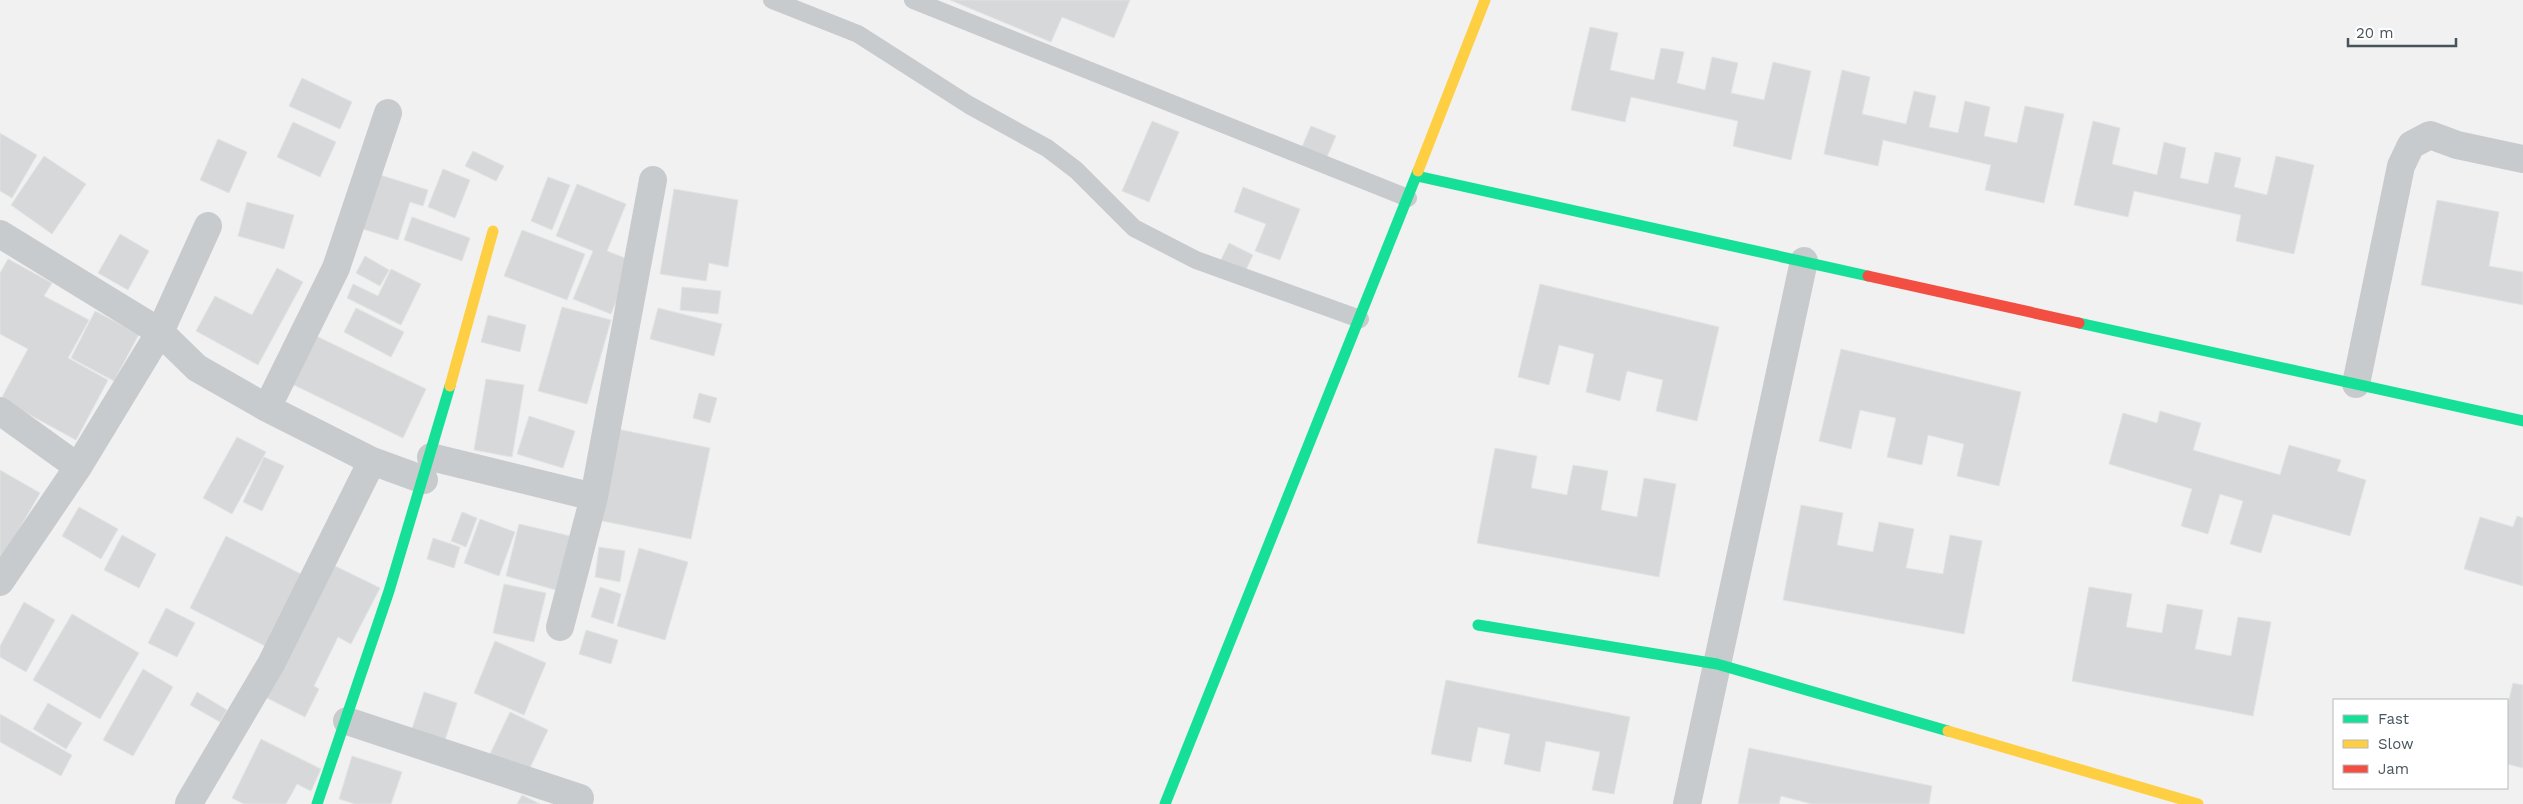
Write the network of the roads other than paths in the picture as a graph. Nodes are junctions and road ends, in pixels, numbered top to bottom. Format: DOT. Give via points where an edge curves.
graph roads {
  1 [pos="772,0"];
  2 [pos="913,0"];
  3 [pos="1485,0"];
  4 [pos="388,113"];
  5 [pos="2523,159"];
  6 [pos="1416,176"];
  7 [pos="653,180"];
  8 [pos="1408,198"];
  9 [pos="208,226"];
  10 [pos="493,231"];
  11 [pos="0,234"];
  12 [pos="1804,261"];
  13 [pos="1360,319"];
  14 [pos="160,332"];
  15 [pos="2356,384"];
  16 [pos="267,408"];
  17 [pos="0,411"];
  18 [pos="2523,420"];
  19 [pos="372,461"];
  20 [pos="78,466"];
  21 [pos="428,468"];
  22 [pos="594,497"];
  23 [pos="0,582"];
  24 [pos="1478,625"];
  25 [pos="560,627"];
  26 [pos="1717,664"];
  27 [pos="348,721"];
  28 [pos="580,798"];
  29 [pos="189,803"];
  30 [pos="317,804"];
  31 [pos="1164,804"];
  32 [pos="1687,804"];
  33 [pos="2198,804"];
  1 -- 13 [label="lane" via="858,34 969,105 1048,148 1076,170 1134,228 1196,260"];
  2 -- 8 [label="lane"];
  3 -- 6 [label="street"];
  4 -- 16 [label="street" via="336,268"];
  5 -- 15 [label="street" via="2457,145 2430,135 2412,145 2400,166"];
  6 -- 8 [label="street"];
  6 -- 12 [label="street"];
  7 -- 22 [label="street"];
  8 -- 13 [label="street"];
  9 -- 14 [label="street"];
  10 -- 21 [label="street"];
  11 -- 14 [label="street"];
  12 -- 15 [label="street"];
  12 -- 26 [label="street"];
  13 -- 31 [label="street"];
  14 -- 16 [label="street" via="198,368"];
  14 -- 20 [label="street"];
  15 -- 18 [label="street"];
  16 -- 19 [label="street"];
  17 -- 20 [label="street"];
  19 -- 21 [label="street"];
  19 -- 29 [label="street" via="271,664"];
  20 -- 23 [label="street"];
  21 -- 22 [label="street"];
  21 -- 27 [label="street"];
  22 -- 25 [label="street"];
  24 -- 26 [label="street"];
  26 -- 32 [label="street"];
  26 -- 33 [label="street"];
  27 -- 28 [label="street"];
  27 -- 30 [label="street"];
}
